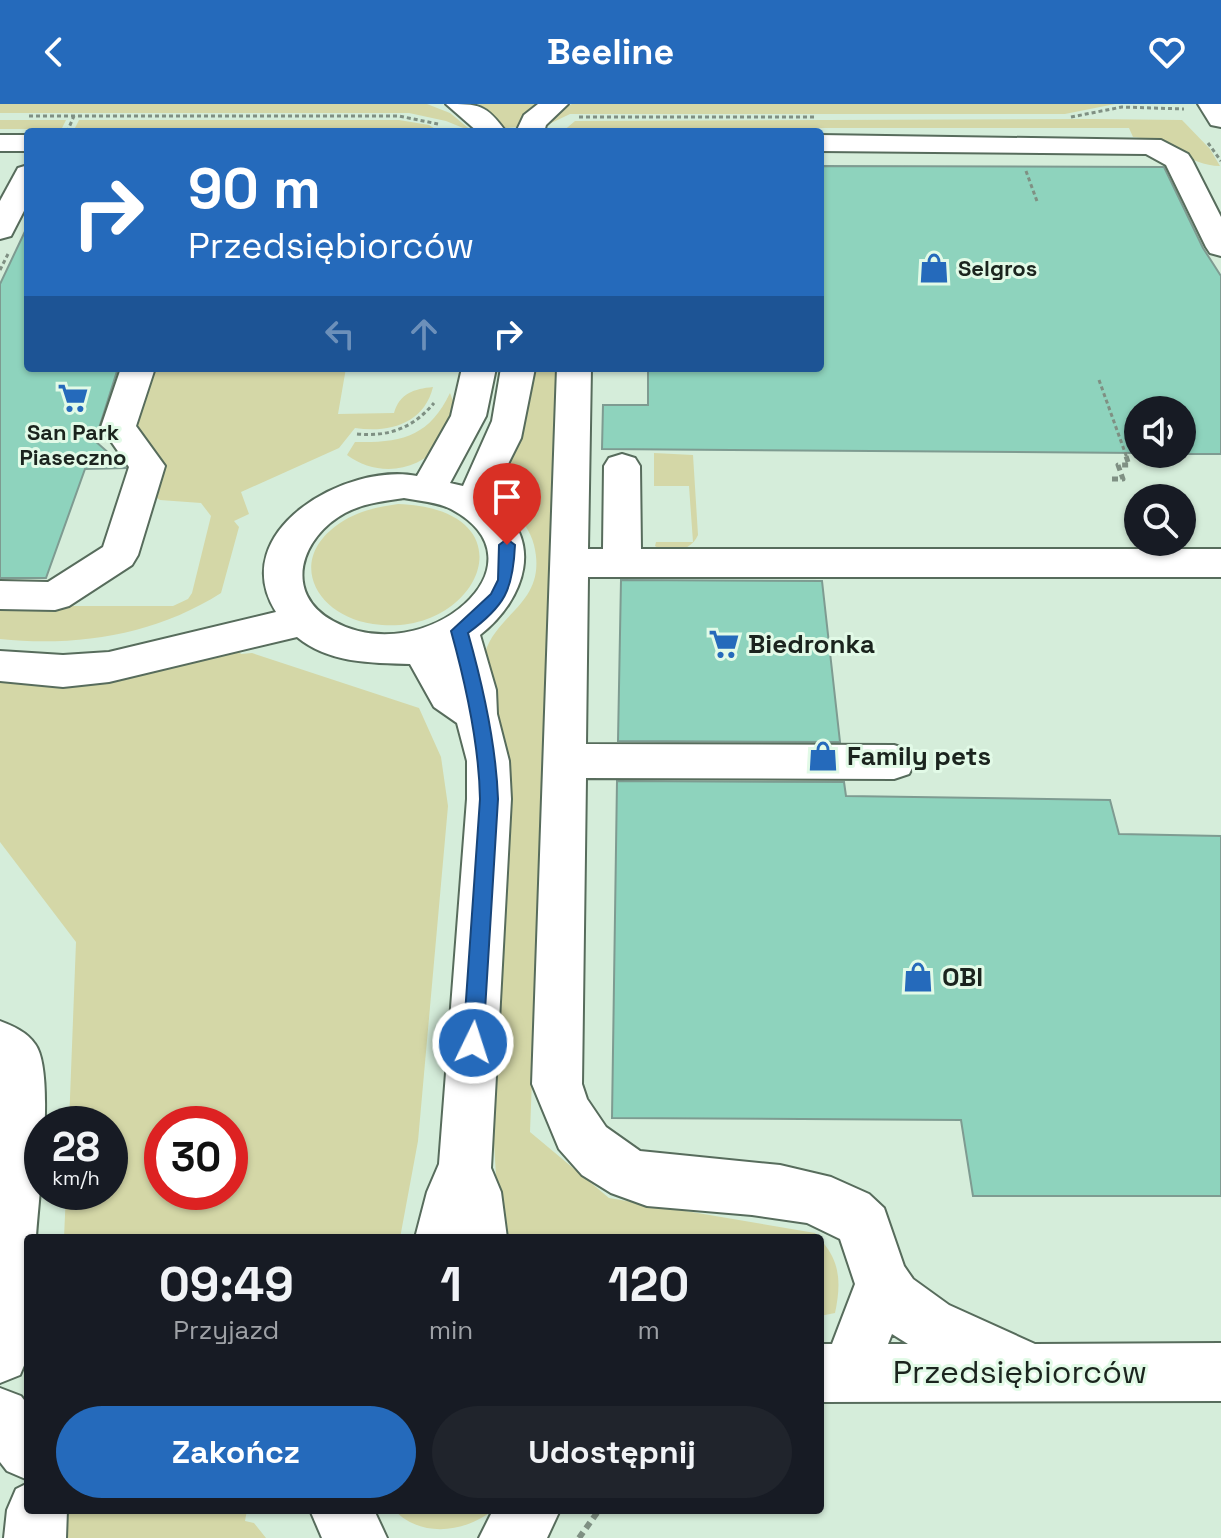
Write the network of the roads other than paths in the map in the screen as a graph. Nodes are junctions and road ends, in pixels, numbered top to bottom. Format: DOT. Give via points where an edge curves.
graph roads {
  1 [pos="555,104"];
  2 [pos="1211,104"];
  3 [pos="454,116"];
  4 [pos="1221,119"];
  5 [pos="489,128"];
  6 [pos="531,128"];
  7 [pos="0,143"];
  8 [pos="24,143"];
  9 [pos="824,143"];
  10 [pos="24,182"];
  11 [pos="0,230"];
  12 [pos="1221,247"];
  13 [pos="137,372"];
  14 [pos="478,372"];
  15 [pos="518,372"];
  16 [pos="574,372"];
  17 [pos="622,466"];
  18 [pos="428,487"];
  19 [pos="471,502"];
  20 [pos="571,563"];
  21 [pos="622,563"];
  22 [pos="1221,563"];
  23 [pos="0,595"];
  24 [pos="292,606"];
  25 [pos="459,631"];
  26 [pos="420,646"];
  27 [pos="0,666"];
  28 [pos="476,714"];
  29 [pos="566,761"];
  30 [pos="894,762"];
  31 [pos="0,1044"];
  32 [pos="465,1170"];
  33 [pos="443,1234"];
  34 [pos="480,1234"];
  35 [pos="883,1283"];
  36 [pos="0,1355"];
  37 [pos="835,1372"];
  38 [pos="1033,1372"];
  39 [pos="1221,1372"];
  40 [pos="0,1417"];
  41 [pos="24,1445"];
  42 [pos="37,1514"];
  43 [pos="342,1514"];
  44 [pos="527,1514"];
  45 [pos="35,1538"];
  46 [pos="356,1538"];
  47 [pos="510,1538"];
  1 -- 6 [label="street"];
  2 -- 4 [label="street"];
  3 -- 5 [label="street" via="483,119"];
  7 -- 8 [label="street"];
  9 -- 12 [label="street" via="1151,146 1178,160"];
  10 -- 11 [label="street"];
  13 -- 23 [label="street" via="118,427 147,466 119,555 55,596"];
  14 -- 18 [label="street" via="460,438"];
  15 -- 19 [label="street" via="507,434"];
  16 -- 20 [label="street"];
  17 -- 21 [label="street"];
  18 -- 19 [label="street"];
  18 -- 24 [label="street" via="348,485 333,504 299,511 282,568"];
  19 -- 25 [label="street" via="500,529 509,562 497,597"];
  20 -- 21 [label="street"];
  20 -- 29 [label="street"];
  21 -- 22 [label="street"];
  24 -- 26 [label="street" via="318,634 353,646"];
  24 -- 27 [label="street" via="207,645 189,645 148,659 86,670"];
  25 -- 26 [label="street"];
  25 -- 28 [label="street" via="476,690"];
  26 -- 28 [label="street" via="448,696"];
  28 -- 32 [label="street" via="488,761 489,799"];
  29 -- 30 [label="street"];
  29 -- 35 [label="street" via="557,1084 568,1120 578,1136 626,1174 805,1197 853,1214 865,1226"];
  31 -- 36 [label="street" via="18,1061 21,1077"];
  32 -- 33 [label="street" via="453,1192"];
  32 -- 34 [label="street" via="475,1192"];
  35 -- 37 [label="street"];
  35 -- 38 [label="street" via="907,1308 963,1344"];
  37 -- 38 [label="street, Przedsiębiorców"];
  38 -- 39 [label="street, Przedsiębiorców"];
  40 -- 41 [label="street"];
  42 -- 45 [label="street"];
  43 -- 46 [label="street"];
  44 -- 47 [label="street"];
}
